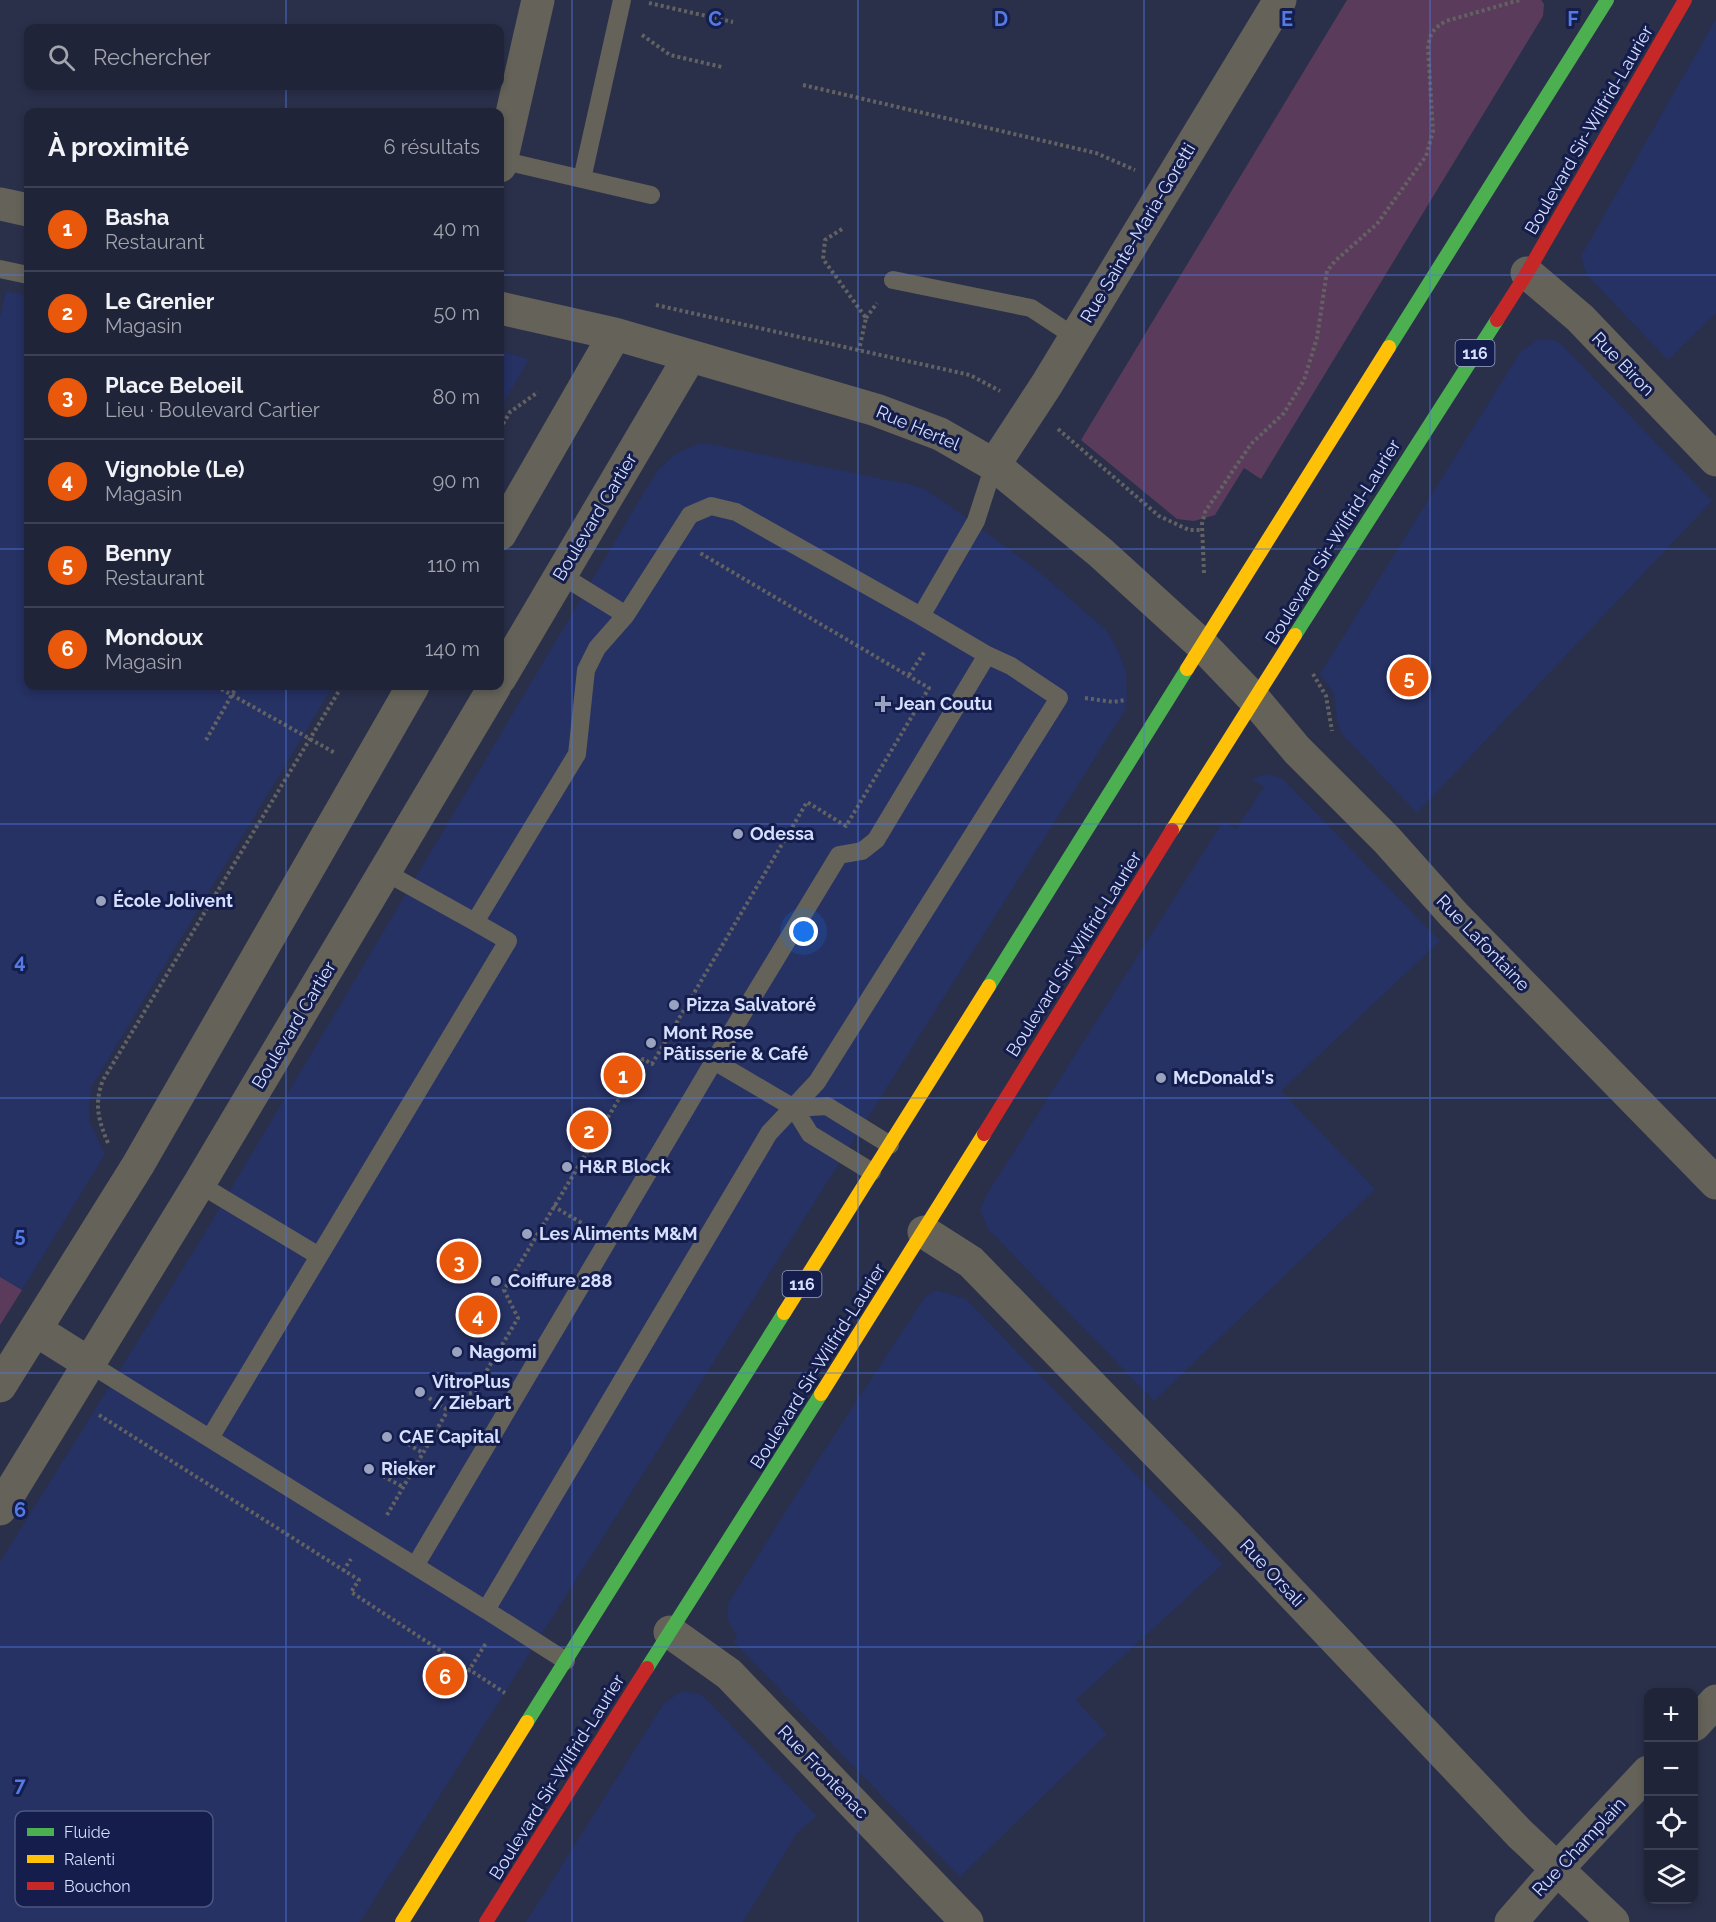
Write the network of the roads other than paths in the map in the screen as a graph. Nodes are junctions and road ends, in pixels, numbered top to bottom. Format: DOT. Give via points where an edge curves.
graph roads {
  1 [pos="537,0"];
  2 [pos="622,0"];
  3 [pos="1280,0"];
  4 [pos="1685,0"];
  5 [pos="1602,2"];
  6 [pos="504,145"];
  7 [pos="504,164"];
  8 [pos="582,179"];
  9 [pos="651,195"];
  10 [pos="0,204"];
  11 [pos="24,209"];
  12 [pos="0,269"];
  13 [pos="1527,273"];
  14 [pos="24,274"];
  15 [pos="893,280"];
  16 [pos="504,309"];
  17 [pos="615,334"];
  18 [pos="1076,337"];
  19 [pos="690,356"];
  20 [pos="1716,459"];
  21 [pos="994,465"];
  22 [pos="504,527"];
  23 [pos="561,575"];
  24 [pos="626,615"];
  25 [pos="921,616"];
  26 [pos="1203,646"];
  27 [pos="987,655"];
  28 [pos="504,671"];
  29 [pos="411,690"];
  30 [pos="493,690"];
  31 [pos="1255,700"];
  32 [pos="385,872"];
  33 [pos="475,922"];
  34 [pos="714,1061"];
  35 [pos="794,1108"];
  36 [pos="890,1145"];
  37 [pos="872,1172"];
  38 [pos="199,1184"];
  39 [pos="1716,1184"];
  40 [pos="924,1232"];
  41 [pos="319,1256"];
  42 [pos="36,1330"];
  43 [pos="90,1364"];
  44 [pos="0,1386"];
  45 [pos="210,1438"];
  46 [pos="0,1509"];
  47 [pos="415,1566"];
  48 [pos="486,1610"];
  49 [pos="670,1632"];
  50 [pos="566,1661"];
  51 [pos="1716,1701"];
  52 [pos="1698,1721"];
  53 [pos="1644,1776"];
  54 [pos="1558,1868"];
  55 [pos="402,1922"];
  56 [pos="486,1922"];
  57 [pos="967,1922"];
  58 [pos="1511,1922"];
  59 [pos="1613,1922"];
  1 -- 6 [label="street"];
  2 -- 8 [label="lane"];
  3 -- 18 [label="street, Rue Sainte-Maria-Goretti"];
  4 -- 13 [label="main road, Boulevard Sir-Wilfrid-Laurier / 116"];
  5 -- 26 [label="main road, 116"];
  7 -- 8 [label="lane"];
  8 -- 9 [label="lane"];
  10 -- 11 [label="street"];
  12 -- 14 [label="lane"];
  13 -- 20 [label="street, Rue Biron" via="1580,318"];
  13 -- 31 [label="main road, Boulevard Sir-Wilfrid-Laurier / 116"];
  15 -- 18 [label="lane" via="1031,308"];
  16 -- 17 [label="street, Rue Hertel"];
  17 -- 19 [label="street, Rue Hertel"];
  17 -- 22 [label="street"];
  18 -- 21 [label="street, Rue Sainte-Maria-Goretti"];
  19 -- 21 [label="street, Rue Hertel" via="876,410 940,434"];
  19 -- 23 [label="street, Boulevard Cartier"];
  21 -- 25 [label="lane" via="976,521"];
  21 -- 26 [label="street, Rue Hertel" via="1124,573"];
  23 -- 24 [label="lane"];
  23 -- 28 [label="street, Boulevard Cartier"];
  24 -- 25 [label="lane" via="690,515 703,507 718,506 752,520"];
  24 -- 33 [label="lane" via="597,648 586,670 577,754"];
  25 -- 27 [label="lane"];
  26 -- 31 [label="street, Rue Hertel"];
  26 -- 36 [label="main road, 116"];
  27 -- 34 [label="lane" via="876,840 862,851 839,855"];
  27 -- 35 [label="lane" via="1059,698 817,1082"];
  29 -- 42 [label="street" via="126,1184"];
  30 -- 32 [label="street, Boulevard Cartier"];
  31 -- 39 [label="street, Rue Lafontaine" via="1297,750 1388,840 1454,915"];
  31 -- 40 [label="main road, Boulevard Sir-Wilfrid-Laurier / 116"];
  32 -- 33 [label="lane"];
  32 -- 38 [label="street, Boulevard Cartier"];
  33 -- 41 [label="lane" via="508,941"];
  34 -- 35 [label="lane"];
  34 -- 47 [label="lane"];
  35 -- 36 [label="lane" via="827,1106"];
  35 -- 37 [label="lane" via="810,1134"];
  35 -- 48 [label="lane" via="769,1133"];
  36 -- 37 [label="main road, 116"];
  37 -- 50 [label="main road, 116"];
  38 -- 41 [label="lane"];
  38 -- 43 [label="street, Boulevard Cartier"];
  40 -- 49 [label="main road, Boulevard Sir-Wilfrid-Laurier / 116"];
  40 -- 54 [label="street, Rue Orsali" via="971,1262 1519,1833"];
  41 -- 45 [label="lane"];
  42 -- 43 [label="street"];
  42 -- 44 [label="street"];
  43 -- 45 [label="lane"];
  43 -- 46 [label="street, Boulevard Cartier"];
  45 -- 47 [label="lane"];
  47 -- 48 [label="lane"];
  48 -- 50 [label="lane"];
  49 -- 56 [label="main road, Boulevard Sir-Wilfrid-Laurier / 116"];
  49 -- 57 [label="street, Rue Frontenac" via="729,1674"];
  50 -- 55 [label="main road, 116"];
  51 -- 52 [label="street"];
  53 -- 54 [label="street, Rue Champlain"];
  54 -- 58 [label="street, Rue Champlain"];
  54 -- 59 [label="street, Rue Orsali"];
}
